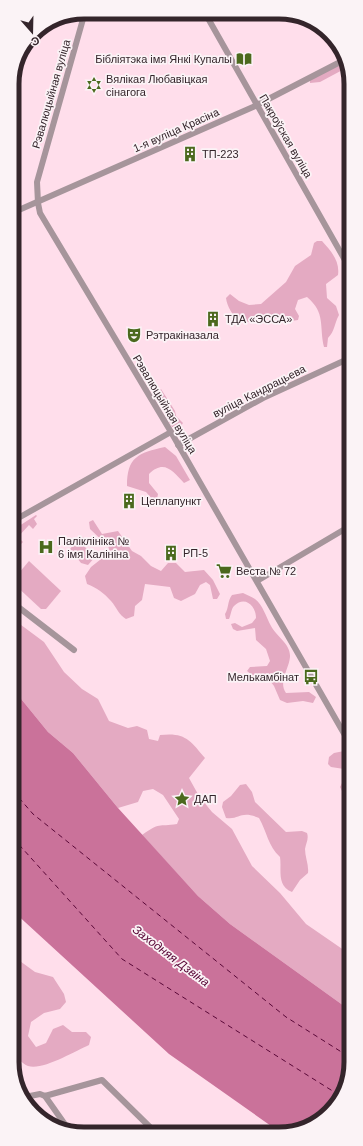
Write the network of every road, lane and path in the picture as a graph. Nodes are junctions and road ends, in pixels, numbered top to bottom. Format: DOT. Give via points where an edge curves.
graph roads {
  1 [pos="83,19"];
  2 [pos="207,19"];
  3 [pos="340,62"];
  4 [pos="256,105"];
  5 [pos="38,203"];
  6 [pos="19,210"];
  7 [pos="344,259"];
  8 [pos="344,361"];
  9 [pos="171,432"];
  10 [pos="178,445"];
  11 [pos="19,518"];
  12 [pos="344,529"];
  13 [pos="257,580"];
  14 [pos="19,608"];
  15 [pos="74,650"];
  16 [pos="344,733"];
  17 [pos="29,1096"];
  18 [pos="45,1096"];
  19 [pos="65,1125"];
  20 [pos="150,1127"];
  1 -- 5 [label="street, Рэвалюцыйная вуліца" via="37,182"];
  2 -- 4 [label="street, Пакроўская вуліца"];
  3 -- 4 [label="street, 1-я вуліца Красіна"];
  4 -- 5 [label="street, 1-я вуліца Красіна"];
  4 -- 7 [label="street, Пакроўская вуліца"];
  5 -- 6 [label="street, 1-я вуліца Красіна"];
  5 -- 9 [label="street, Рэвалюцыйная вуліца" via="44,220"];
  8 -- 10 [label="street, вуліца Кандрацьева" via="263,398"];
  9 -- 10 [label="street, Рэвалюцыйная вуліца"];
  9 -- 11 [label="street"];
  10 -- 13 [label="street, Рэвалюцыйная вуліца" via="232,542"];
  12 -- 13 [label="street"];
  13 -- 16 [label="street, Рэвалюцыйная вуліца"];
  14 -- 15 [label="street"];
  17 -- 18 [label="street" via="40,1094"];
  18 -- 19 [label="street"];
  18 -- 20 [label="street" via="102,1080"];
}
